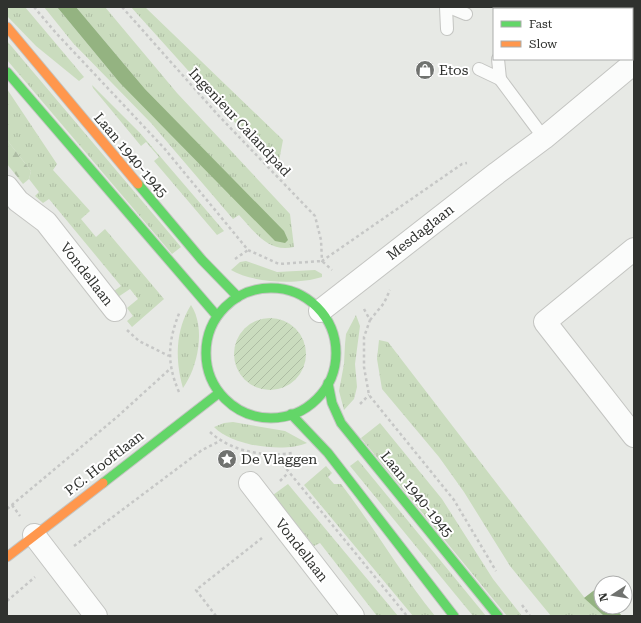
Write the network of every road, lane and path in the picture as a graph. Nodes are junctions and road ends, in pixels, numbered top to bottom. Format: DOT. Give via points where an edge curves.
graph roads {
  1 [pos="122,7"];
  2 [pos="447,7"];
  3 [pos="466,14"];
  4 [pos="7,27"];
  5 [pos="447,29"];
  6 [pos="498,60"];
  7 [pos="634,63"];
  8 [pos="479,69"];
  9 [pos="7,72"];
  10 [pos="500,78"];
  11 [pos="544,138"];
  12 [pos="470,163"];
  13 [pos="11,200"];
  14 [pos="634,249"];
  15 [pos="238,297"];
  16 [pos="115,310"];
  17 [pos="320,311"];
  18 [pos="217,316"];
  19 [pos="169,356"];
  20 [pos="171,368"];
  21 [pos="328,383"];
  22 [pos="219,393"];
  23 [pos="291,414"];
  24 [pos="634,436"];
  25 [pos="220,441"];
  26 [pos="275,455"];
  27 [pos="288,473"];
  28 [pos="279,482"];
  29 [pos="250,483"];
  30 [pos="7,509"];
  31 [pos="281,524"];
  32 [pos="34,535"];
  33 [pos="7,557"];
  34 [pos="54,561"];
  35 [pos="7,601"];
  36 [pos="96,616"];
  37 [pos="216,616"];
  38 [pos="353,616"];
  39 [pos="406,616"];
  40 [pos="454,616"];
  41 [pos="498,616"];
  1 -- 12 [label="path, Ingenieur Calandpad" via="218,115 315,216 321,240 322,260 462,164"];
  2 -- 3 [label="lane"];
  2 -- 5 [label="lane"];
  4 -- 15 [label="main road, Laan 1940-1945" via="197,254"];
  6 -- 10 [label="lane"];
  7 -- 11 [label="street, Mesdaglaan"];
  8 -- 10 [label="lane"];
  9 -- 18 [label="main road"];
  10 -- 11 [label="lane"];
  11 -- 17 [label="street, Mesdaglaan"];
  13 -- 16 [label="street, Vondellaan" via="46,222"];
  14 -- 24 [label="street" via="545,322"];
  15 -- 17 [label="main road" via="259,290 281,289 298,294"];
  15 -- 18 [label="main road"];
  16 -- 19 [label="path, Vondellaan" via="123,326 139,341"];
  17 -- 21 [label="main road" via="332,332 335,349 334,367"];
  18 -- 22 [label="main road" via="208,337 206,360 210,377"];
  20 -- 30 [label="path, P.C. Hooftlaan"];
  21 -- 23 [label="main road" via="310,404"];
  21 -- 41 [label="main road, Laan 1940-1945" via="332,403 341,424"];
  22 -- 23 [label="main road" via="234,406 252,415 265,418"];
  22 -- 32 [label="main road, P.C. Hooftlaan"];
  23 -- 40 [label="main road" via="328,453"];
  25 -- 34 [label="path" via="202,450"];
  26 -- 27 [label="path"];
  27 -- 28 [label="path"];
  27 -- 39 [label="path"];
  29 -- 31 [label="street, Vondellaan"];
  31 -- 37 [label="path" via="196,590"];
  31 -- 38 [label="street, Vondellaan"];
  32 -- 33 [label="main road, P.C. Hooftlaan"];
  32 -- 34 [label="street"];
  34 -- 35 [label="path"];
  34 -- 36 [label="street"];
}
